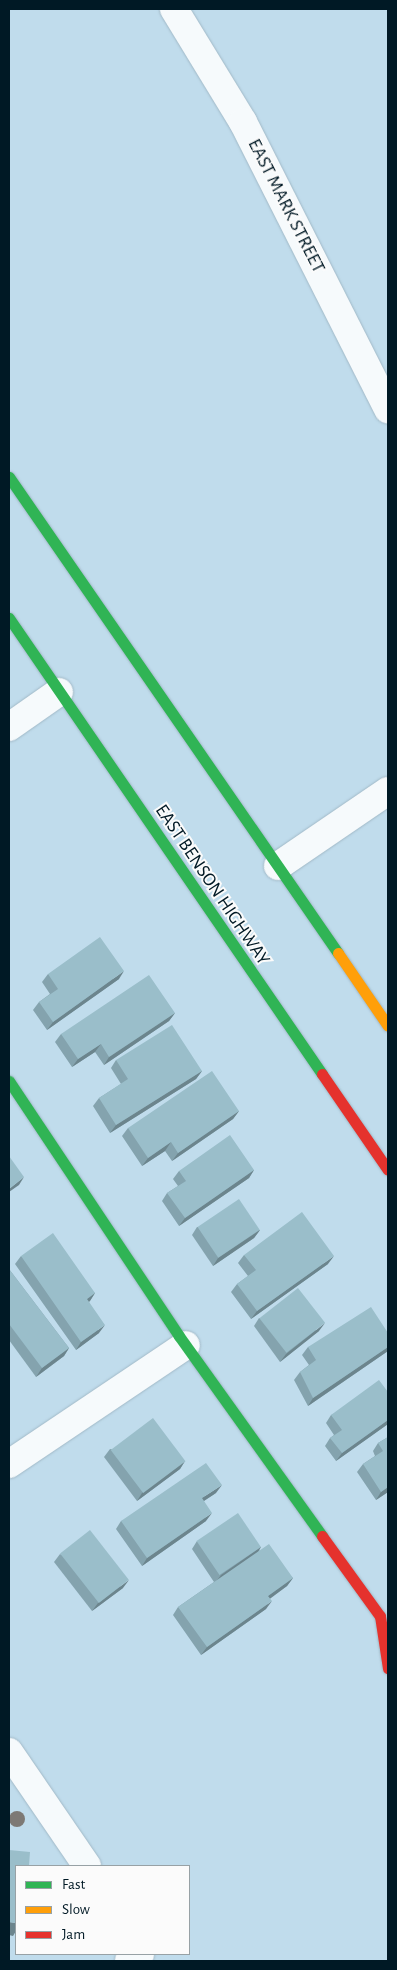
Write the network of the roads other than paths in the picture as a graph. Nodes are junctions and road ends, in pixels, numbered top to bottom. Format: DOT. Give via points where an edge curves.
graph roads {
  1 [pos="174,9"];
  2 [pos="388,409"];
  3 [pos="9,477"];
  4 [pos="9,618"];
  5 [pos="59,692"];
  6 [pos="9,727"];
  7 [pos="388,791"];
  8 [pos="278,866"];
  9 [pos="388,1026"];
  10 [pos="9,1081"];
  11 [pos="388,1170"];
  12 [pos="186,1345"];
  13 [pos="9,1464"];
  14 [pos="388,1668"];
  15 [pos="9,1752"];
  16 [pos="86,1865"];
  1 -- 2 [label="street, EAST MARK STREET" via="243,122"];
  3 -- 8 [label="main road"];
  4 -- 5 [label="main road, EAST BENSON HIGHWAY"];
  5 -- 6 [label="street"];
  5 -- 11 [label="main road, EAST BENSON HIGHWAY"];
  7 -- 8 [label="street"];
  8 -- 9 [label="main road"];
  10 -- 12 [label="main road"];
  12 -- 13 [label="street"];
  12 -- 14 [label="main road" via="380,1616"];
  15 -- 16 [label="street"];
}
